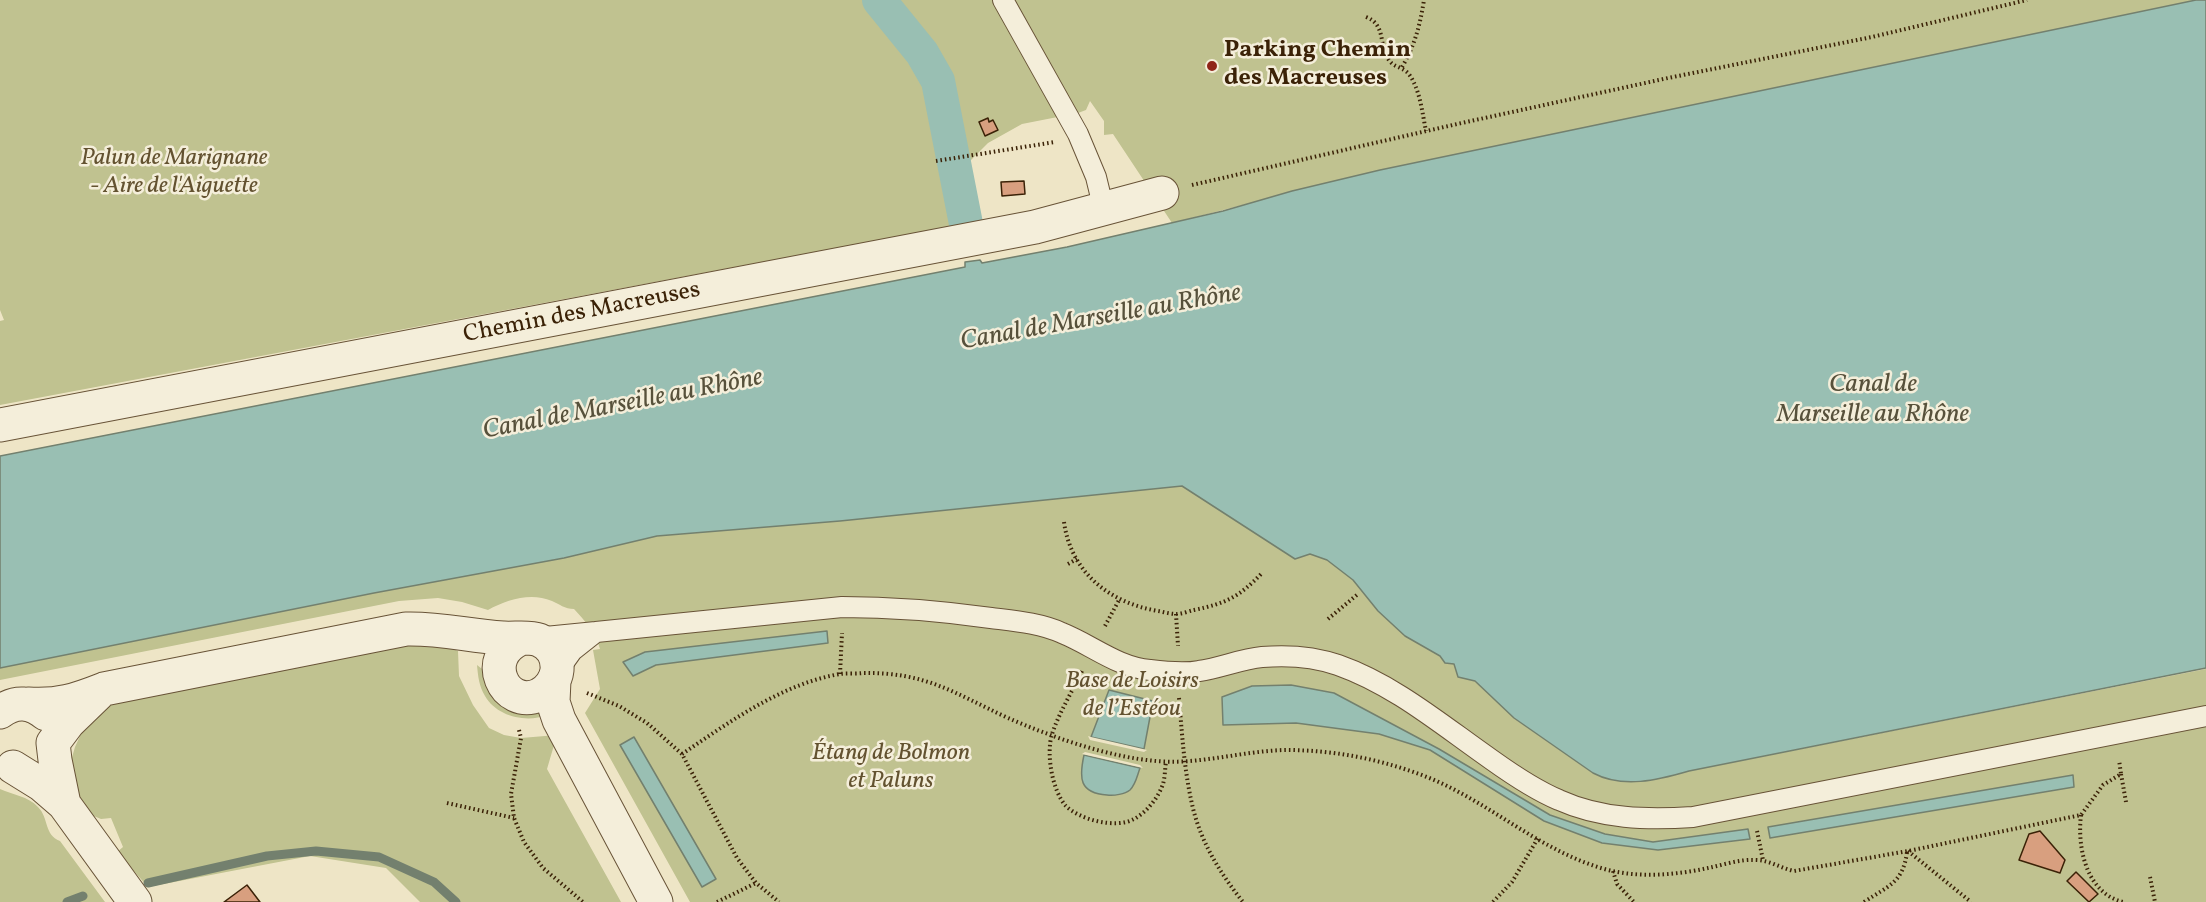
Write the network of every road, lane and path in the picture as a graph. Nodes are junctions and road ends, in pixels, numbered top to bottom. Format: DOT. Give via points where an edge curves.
graph roads {
  1 [pos="1003,0"];
  2 [pos="1424,0"];
  3 [pos="2027,0"];
  4 [pos="1366,17"];
  5 [pos="1401,67"];
  6 [pos="1426,131"];
  7 [pos="1078,134"];
  8 [pos="936,161"];
  9 [pos="1162,192"];
  10 [pos="1104,210"];
  11 [pos="0,425"];
  12 [pos="1064,522"];
  13 [pos="1077,559"];
  14 [pos="1068,564"];
  15 [pos="1262,573"];
  16 [pos="1358,594"];
  17 [pos="1119,600"];
  18 [pos="1176,614"];
  19 [pos="1328,619"];
  20 [pos="438,628"];
  21 [pos="596,632"];
  22 [pos="842,632"];
  23 [pos="1102,632"];
  24 [pos="525,638"];
  25 [pos="1178,654"];
  26 [pos="1082,671"];
  27 [pos="840,674"];
  28 [pos="556,676"];
  29 [pos="501,680"];
  30 [pos="104,689"];
  31 [pos="586,692"];
  32 [pos="1178,696"];
  33 [pos="14,708"];
  34 [pos="2206,716"];
  35 [pos="518,730"];
  36 [pos="1052,735"];
  37 [pos="53,743"];
  38 [pos="682,753"];
  39 [pos="2118,755"];
  40 [pos="1185,760"];
  41 [pos="1166,761"];
  42 [pos="7,763"];
  43 [pos="2121,774"];
  44 [pos="2126,802"];
  45 [pos="447,803"];
  46 [pos="64,804"];
  47 [pos="2081,815"];
  48 [pos="514,818"];
  49 [pos="1538,838"];
  50 [pos="1760,845"];
  51 [pos="1908,851"];
  52 [pos="1763,860"];
  53 [pos="1613,871"];
  54 [pos="2150,877"];
  55 [pos="756,883"];
  56 [pos="135,902"];
  57 [pos="583,902"];
  58 [pos="656,902"];
  59 [pos="717,902"];
  60 [pos="779,902"];
  61 [pos="1243,902"];
  62 [pos="1493,902"];
  63 [pos="1634,902"];
  64 [pos="1864,902"];
  65 [pos="1971,902"];
  66 [pos="2123,902"];
  67 [pos="2154,902"];
  1 -- 7 [label="lane"];
  2 -- 5 [label="path" via="1420,28"];
  3 -- 6 [label="path" via="1872,37"];
  4 -- 5 [label="path" via="1381,30 1387,59"];
  5 -- 6 [label="path" via="1413,80"];
  6 -- 9 [label="path"];
  7 -- 8 [label="path" via="1047,145"];
  7 -- 10 [label="lane" via="1096,177"];
  9 -- 10 [label="street, Chemin des Macreuses"];
  10 -- 11 [label="street, Chemin des Macreuses" via="1035,227"];
  12 -- 13 [label="path"];
  13 -- 14 [label="path"];
  13 -- 17 [label="path" via="1092,579"];
  15 -- 18 [label="path" via="1245,592 1219,605"];
  16 -- 19 [label="path"];
  17 -- 18 [label="path"];
  17 -- 23 [label="path"];
  18 -- 25 [label="path"];
  20 -- 24 [label="street"];
  20 -- 29 [label="street" via="487,660"];
  20 -- 30 [label="street" via="406,628"];
  21 -- 24 [label="lane"];
  21 -- 28 [label="lane" via="572,651"];
  21 -- 34 [label="lane" via="878,607 1033,624 1063,633 1119,663 1146,670 1176,673 1261,657 1297,657 1335,664 1369,677 1558,800 1619,817 1693,817"];
  22 -- 27 [label="path"];
  24 -- 28 [label="street" via="549,646 557,663"];
  24 -- 29 [label="street" via="503,650 498,670"];
  26 -- 36 [label="path"];
  27 -- 36 [label="path" via="891,673 930,681"];
  27 -- 38 [label="path" via="800,686 752,709"];
  28 -- 29 [label="street" via="541,694 523,697 514,694"];
  28 -- 58 [label="street" via="553,702 559,720"];
  30 -- 33 [label="street" via="72,702"];
  30 -- 37 [label="street"];
  31 -- 38 [label="path" via="647,723"];
  32 -- 40 [label="path"];
  33 -- 37 [label="street" via="46,714"];
  35 -- 48 [label="path" via="521,738 511,794"];
  36 -- 41 [label="path" via="1114,753"];
  36 -- 41 [label="path" via="1050,765 1055,785 1065,805 1085,818 1108,823 1132,820 1153,804 1163,784"];
  37 -- 42 [label="street" via="43,760 34,765 24,768"];
  37 -- 46 [label="street"];
  38 -- 55 [label="path" via="737,858"];
  39 -- 43 [label="path"];
  40 -- 41 [label="path"];
  40 -- 49 [label="path" via="1285,750 1352,754 1420,775 1484,805"];
  40 -- 61 [label="path" via="1192,805 1205,842 1222,875"];
  42 -- 46 [label="street"];
  43 -- 44 [label="path"];
  43 -- 47 [label="path" via="2103,785"];
  45 -- 48 [label="path"];
  46 -- 56 [label="street"];
  47 -- 51 [label="path"];
  47 -- 66 [label="path" via="2081,852 2087,870 2100,888"];
  48 -- 57 [label="path" via="524,842 543,868"];
  49 -- 53 [label="path" via="1581,862"];
  49 -- 62 [label="path" via="1512,882"];
  50 -- 52 [label="path"];
  51 -- 52 [label="path" via="1794,872"];
  51 -- 64 [label="path" via="1905,867 1896,881"];
  51 -- 65 [label="path"];
  52 -- 53 [label="path" via="1658,875"];
  53 -- 63 [label="path" via="1617,884"];
  54 -- 67 [label="path"];
  55 -- 59 [label="path"];
  55 -- 60 [label="path"];
}
